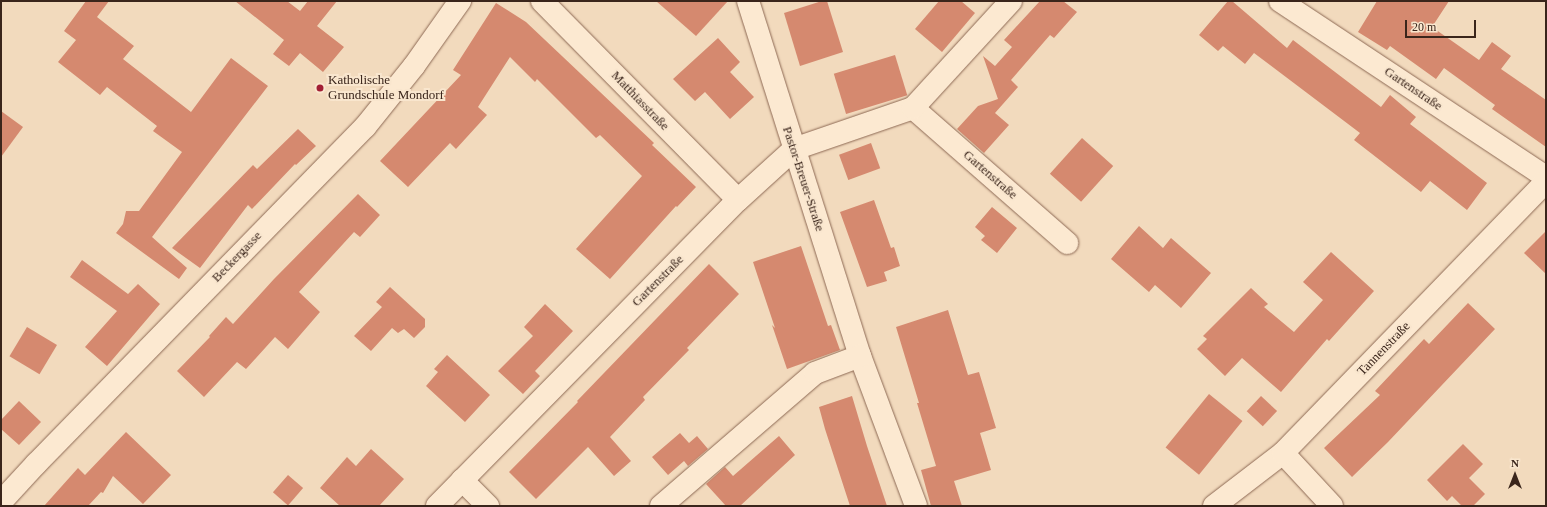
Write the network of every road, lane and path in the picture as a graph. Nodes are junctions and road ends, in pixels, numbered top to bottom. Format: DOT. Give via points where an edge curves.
graph roads {
  1 [pos="460,1"];
  2 [pos="542,1"];
  3 [pos="748,1"];
  4 [pos="1011,1"];
  5 [pos="1280,1"];
  6 [pos="913,108"];
  7 [pos="794,149"];
  8 [pos="1546,177"];
  9 [pos="1546,182"];
  10 [pos="738,200"];
  11 [pos="1067,243"];
  12 [pos="860,356"];
  13 [pos="1283,453"];
  14 [pos="462,480"];
  15 [pos="1,502"];
  16 [pos="437,506"];
  17 [pos="488,506"];
  18 [pos="661,506"];
  19 [pos="916,506"];
  20 [pos="1214,506"];
  21 [pos="1332,506"];
  1 -- 15 [label="street, Beckergasse" via="414,66 365,126"];
  2 -- 10 [label="street, Matthiasstraße"];
  3 -- 7 [label="street, Pastor-Breuer-Straße"];
  4 -- 6 [label="street, Gartenstraße"];
  5 -- 8 [label="street, Gartenstraße"];
  6 -- 7 [label="street, Gartenstraße"];
  6 -- 11 [label="street, Gartenstraße"];
  7 -- 10 [label="street, Gartenstraße"];
  7 -- 12 [label="street, Pastor-Breuer-Straße"];
  9 -- 13 [label="street, Tannenstraße"];
  10 -- 14 [label="street, Gartenstraße"];
  12 -- 18 [label="street" via="815,373"];
  12 -- 19 [label="street, Pastor-Breuer-Straße"];
  13 -- 20 [label="street, Tannenstraße"];
  13 -- 21 [label="street"];
  14 -- 16 [label="street, Gartenstraße"];
  14 -- 17 [label="street"];
}
